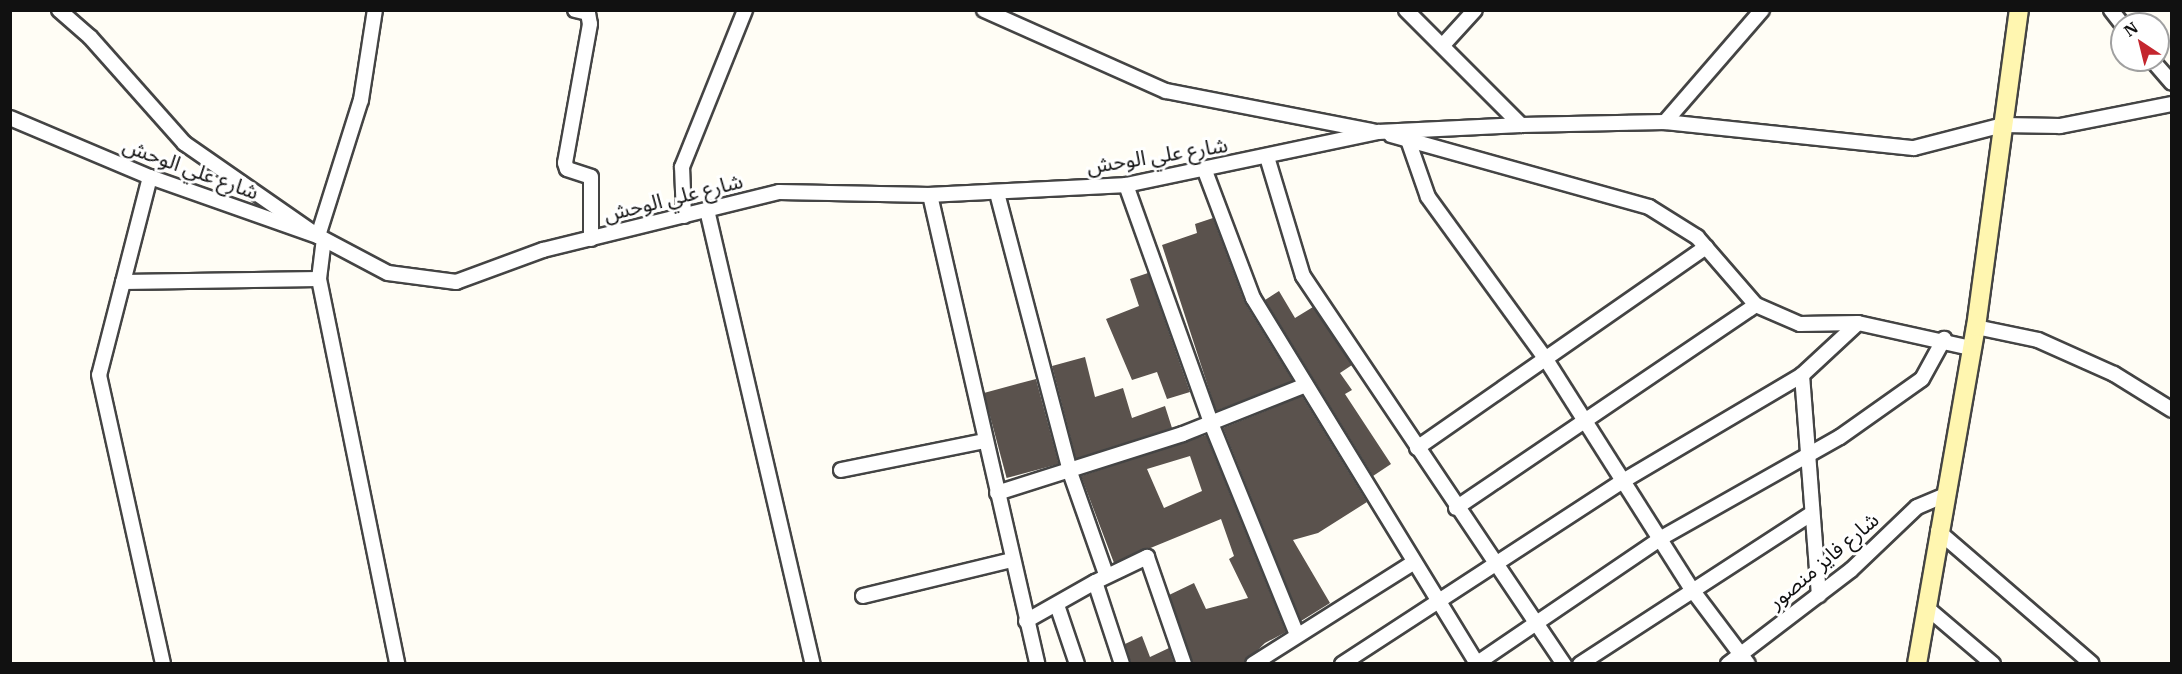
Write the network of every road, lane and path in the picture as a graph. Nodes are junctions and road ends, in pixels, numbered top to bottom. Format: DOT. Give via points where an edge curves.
graph roads {
  1 [pos="58,10"];
  2 [pos="375,10"];
  3 [pos="575,10"];
  4 [pos="745,10"];
  5 [pos="984,10"];
  6 [pos="1406,10"];
  7 [pos="1475,10"];
  8 [pos="1762,10"];
  9 [pos="2019,10"];
  10 [pos="1443,45"];
  11 [pos="2172,104"];
  12 [pos="10,118"];
  13 [pos="1665,122"];
  14 [pos="1521,125"];
  15 [pos="2002,125"];
  16 [pos="1378,132"];
  17 [pos="1408,140"];
  18 [pos="1267,157"];
  19 [pos="1205,171"];
  20 [pos="150,177"];
  21 [pos="1126,185"];
  22 [pos="997,193"];
  23 [pos="930,195"];
  24 [pos="707,210"];
  25 [pos="684,216"];
  26 [pos="321,238"];
  27 [pos="591,239"];
  28 [pos="1706,247"];
  29 [pos="319,279"];
  30 [pos="123,282"];
  31 [pos="1756,306"];
  32 [pos="1858,323"];
  33 [pos="1976,327"];
  34 [pos="1944,339"];
  35 [pos="1971,348"];
  36 [pos="1545,357"];
  37 [pos="1802,375"];
  38 [pos="1306,385"];
  39 [pos="2172,410"];
  40 [pos="1583,418"];
  41 [pos="1211,423"];
  42 [pos="985,441"];
  43 [pos="1417,448"];
  44 [pos="1809,452"];
  45 [pos="841,471"];
  46 [pos="1070,472"];
  47 [pos="1623,481"];
  48 [pos="997,493"];
  49 [pos="1947,494"];
  50 [pos="1456,508"];
  51 [pos="1811,514"];
  52 [pos="1938,531"];
  53 [pos="1663,537"];
  54 [pos="1012,560"];
  55 [pos="1413,563"];
  56 [pos="1497,565"];
  57 [pos="1101,578"];
  58 [pos="1693,591"];
  59 [pos="1819,595"];
  60 [pos="863,596"];
  61 [pos="1442,602"];
  62 [pos="1057,605"];
  63 [pos="1926,607"];
  64 [pos="1026,621"];
  65 [pos="1535,623"];
  66 [pos="1297,635"];
  67 [pos="1744,659"];
  68 [pos="1260,662"];
  69 [pos="164,663"];
  70 [pos="398,663"];
  71 [pos="813,663"];
  72 [pos="1037,663"];
  73 [pos="1077,663"];
  74 [pos="1122,663"];
  75 [pos="1184,663"];
  76 [pos="1342,663"];
  77 [pos="1476,663"];
  78 [pos="1564,663"];
  79 [pos="1580,663"];
  80 [pos="1728,663"];
  81 [pos="1917,663"];
  82 [pos="1993,663"];
  83 [pos="2092,663"];
  1 -- 26 [label="street" via="90,37 184,143"];
  2 -- 26 [label="street" via="361,100"];
  3 -- 27 [label="street" via="588,13 590,24 565,163 567,169 591,177"];
  4 -- 25 [label="street" via="682,167"];
  5 -- 16 [label="street" via="1166,91"];
  6 -- 10 [label="street"];
  7 -- 10 [label="street"];
  8 -- 13 [label="street"];
  9 -- 15 [label="main road"];
  10 -- 14 [label="street"];
  11 -- 15 [label="street" via="2060,126"];
  12 -- 20 [label="street, شارع علي الوحش"];
  13 -- 14 [label="street"];
  13 -- 15 [label="street" via="1914,148"];
  14 -- 16 [label="street"];
  15 -- 33 [label="main road"];
  16 -- 17 [label="street"];
  16 -- 18 [label="street, شارع علي الوحش"];
  17 -- 28 [label="street" via="1649,207"];
  17 -- 36 [label="street" via="1428,197"];
  18 -- 19 [label="street, شارع علي الوحش"];
  18 -- 43 [label="street" via="1303,276"];
  19 -- 21 [label="street, شارع علي الوحش"];
  19 -- 38 [label="street" via="1253,298"];
  20 -- 26 [label="street, شارع علي الوحش"];
  20 -- 30 [label="street"];
  21 -- 22 [label="street, شارع علي الوحش"];
  21 -- 41 [label="street"];
  22 -- 23 [label="street, شارع علي الوحش"];
  22 -- 46 [label="street"];
  23 -- 24 [label="street, شارع علي الوحش" via="779,192"];
  23 -- 42 [label="street"];
  24 -- 25 [label="street, شارع علي الوحش"];
  24 -- 71 [label="street"];
  25 -- 27 [label="street, شارع علي الوحش"];
  26 -- 27 [label="street, شارع علي الوحش" via="388,273 456,282"];
  26 -- 29 [label="street"];
  28 -- 31 [label="street"];
  28 -- 36 [label="street"];
  29 -- 30 [label="street"];
  29 -- 70 [label="street"];
  30 -- 69 [label="street" via="99,375"];
  31 -- 32 [label="street" via="1800,324"];
  31 -- 40 [label="street"];
  32 -- 34 [label="street"];
  32 -- 37 [label="street"];
  33 -- 35 [label="main road"];
  33 -- 39 [label="street" via="2038,340 2114,374"];
  34 -- 35 [label="street"];
  34 -- 44 [label="street" via="1922,379 1839,437"];
  35 -- 49 [label="main road"];
  36 -- 40 [label="street"];
  36 -- 43 [label="street"];
  37 -- 44 [label="street"];
  37 -- 47 [label="street"];
  38 -- 41 [label="street"];
  38 -- 55 [label="street"];
  40 -- 47 [label="street"];
  40 -- 50 [label="street"];
  41 -- 46 [label="street"];
  41 -- 66 [label="street"];
  42 -- 45 [label="street"];
  42 -- 48 [label="street"];
  43 -- 50 [label="street"];
  44 -- 51 [label="street"];
  44 -- 53 [label="street"];
  46 -- 48 [label="street"];
  46 -- 57 [label="street"];
  47 -- 53 [label="street"];
  47 -- 56 [label="street"];
  48 -- 54 [label="street"];
  49 -- 52 [label="main road"];
  49 -- 59 [label="street, شارع فايز منصور" via="1917,507"];
  50 -- 56 [label="street"];
  51 -- 58 [label="street"];
  51 -- 59 [label="street"];
  52 -- 63 [label="main road"];
  52 -- 83 [label="street"];
  53 -- 58 [label="street"];
  53 -- 65 [label="street"];
  54 -- 60 [label="street"];
  54 -- 64 [label="street"];
  55 -- 61 [label="street"];
  55 -- 66 [label="street"];
  56 -- 61 [label="street"];
  56 -- 65 [label="street"];
  57 -- 62 [label="street"];
  57 -- 74 [label="street"];
  57 -- 75 [label="street" via="1147,557"];
  58 -- 67 [label="street"];
  58 -- 79 [label="street"];
  59 -- 67 [label="street, شارع فايز منصور"];
  61 -- 76 [label="street"];
  61 -- 77 [label="street"];
  62 -- 64 [label="street"];
  62 -- 73 [label="street"];
  63 -- 81 [label="main road"];
  63 -- 82 [label="street"];
  64 -- 72 [label="street"];
  65 -- 77 [label="street"];
  65 -- 78 [label="street"];
  66 -- 68 [label="street"];
  67 -- 80 [label="street, شارع فايز منصور"];
}
